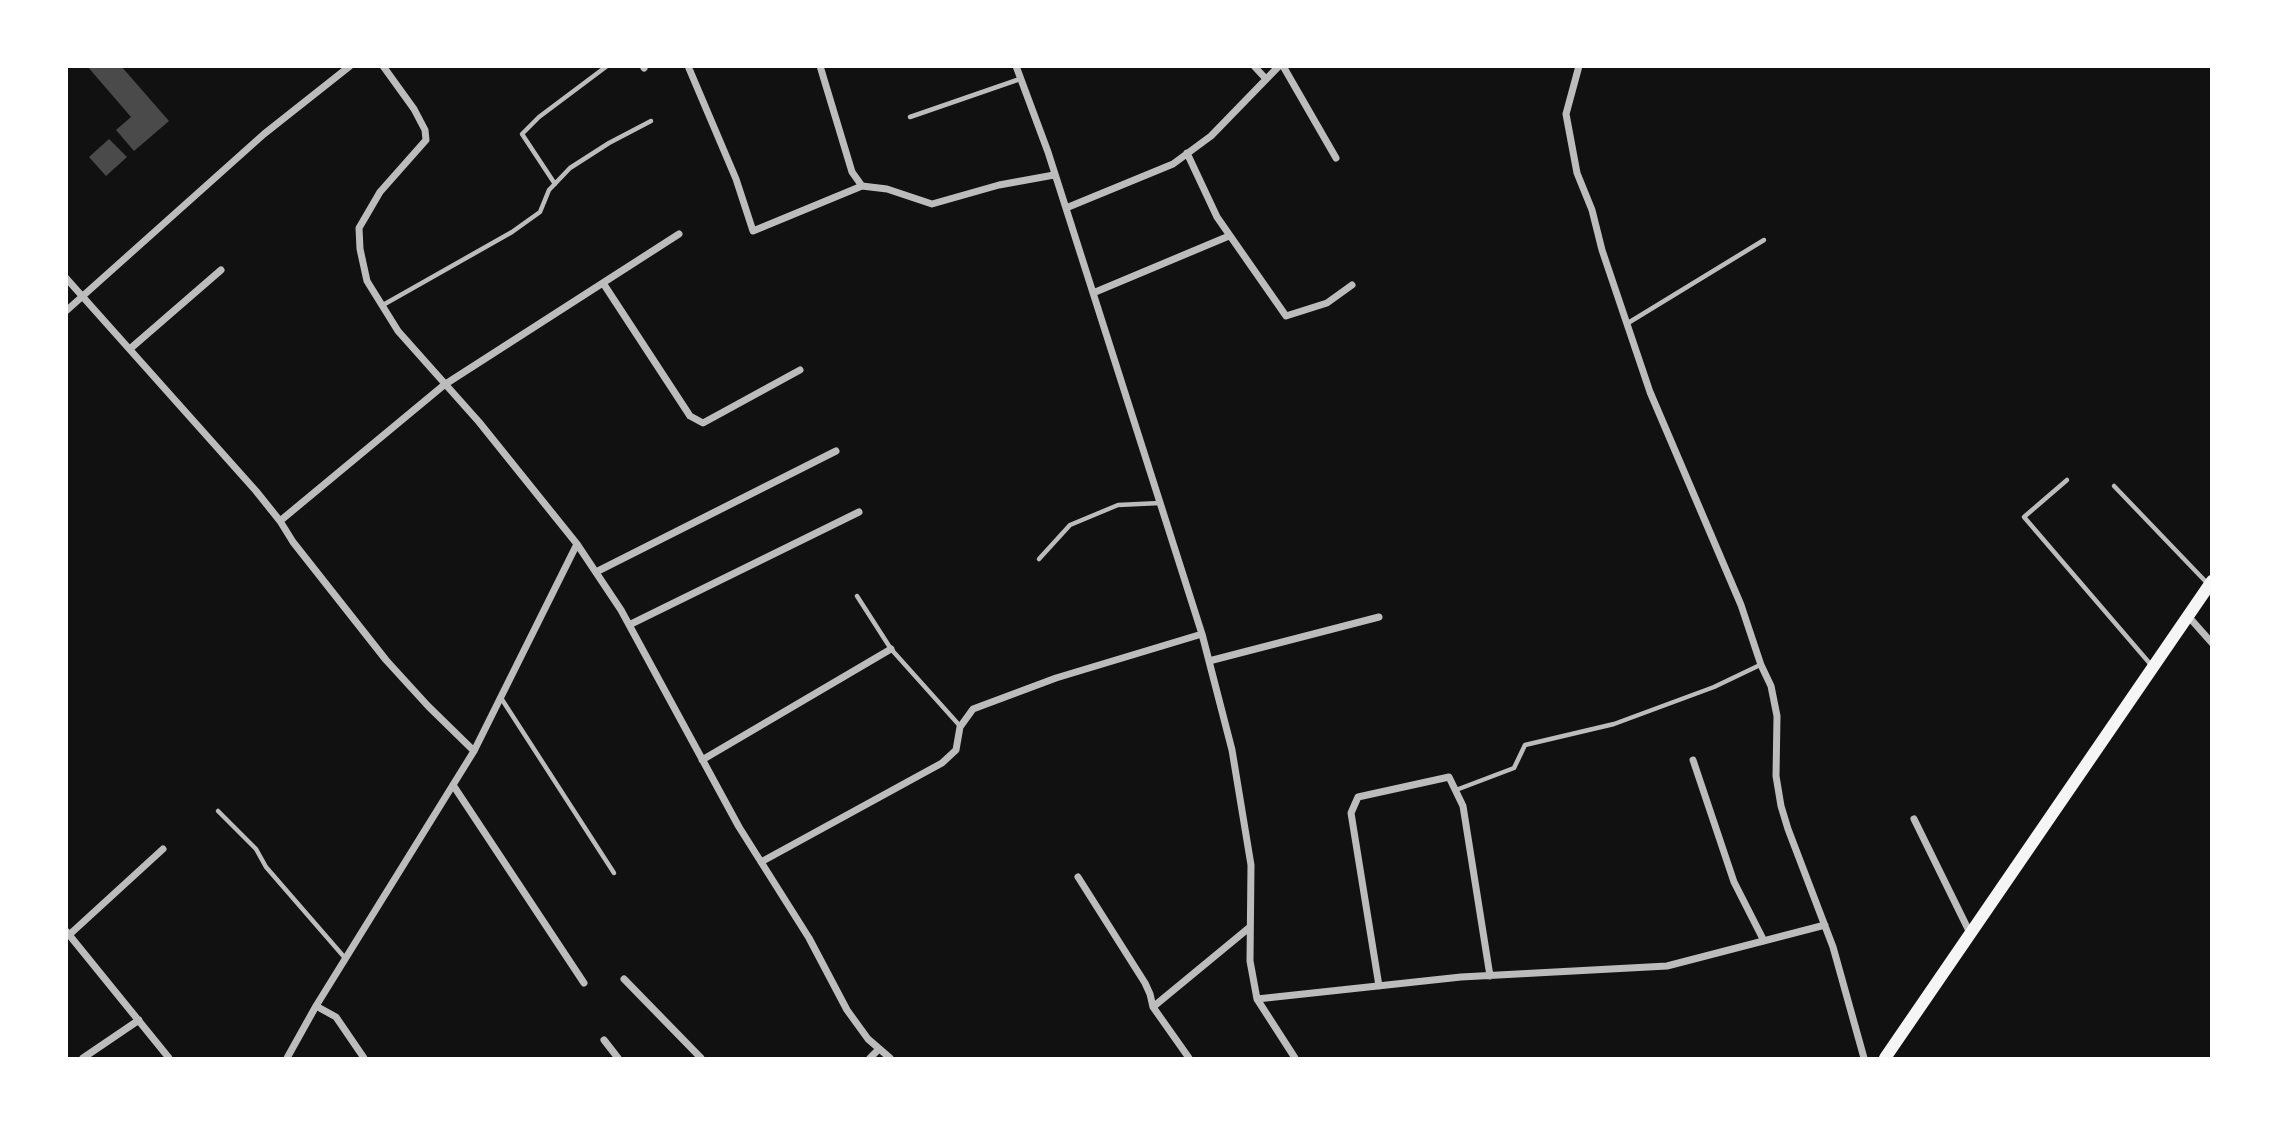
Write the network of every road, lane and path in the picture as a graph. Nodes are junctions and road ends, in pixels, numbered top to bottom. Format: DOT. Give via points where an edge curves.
graph roads {
  1 [pos="350,66"];
  2 [pos="383,66"];
  3 [pos="607,66"];
  4 [pos="688,66"];
  5 [pos="820,66"];
  6 [pos="1016,66"];
  7 [pos="1254,66"];
  8 [pos="1281,66"];
  9 [pos="1579,66"];
  10 [pos="1020,79"];
  11 [pos="1266,79"];
  12 [pos="910,117"];
  13 [pos="651,121"];
  14 [pos="1187,153"];
  15 [pos="1336,158"];
  16 [pos="1054,174"];
  17 [pos="555,184"];
  18 [pos="862,186"];
  19 [pos="1066,208"];
  20 [pos="679,234"];
  21 [pos="1229,236"];
  22 [pos="1764,240"];
  23 [pos="221,270"];
  24 [pos="66,278"];
  25 [pos="603,283"];
  26 [pos="1352,285"];
  27 [pos="1093,292"];
  28 [pos="83,296"];
  29 [pos="382,306"];
  30 [pos="66,311"];
  31 [pos="1628,323"];
  32 [pos="131,348"];
  33 [pos="800,370"];
  34 [pos="444,385"];
  35 [pos="836,451"];
  36 [pos="2067,480"];
  37 [pos="2114,486"];
  38 [pos="1161,503"];
  39 [pos="859,512"];
  40 [pos="280,521"];
  41 [pos="577,544"];
  42 [pos="1039,559"];
  43 [pos="596,572"];
  44 [pos="2210,583"];
  45 [pos="857,596"];
  46 [pos="1379,617"];
  47 [pos="2188,617"];
  48 [pos="629,625"];
  49 [pos="1202,634"];
  50 [pos="2211,643"];
  51 [pos="891,649"];
  52 [pos="1209,661"];
  53 [pos="1761,665"];
  54 [pos="2152,666"];
  55 [pos="501,697"];
  56 [pos="961,727"];
  57 [pos="474,751"];
  58 [pos="702,760"];
  59 [pos="1693,760"];
  60 [pos="453,785"];
  61 [pos="1457,790"];
  62 [pos="218,811"];
  63 [pos="1914,819"];
  64 [pos="163,849"];
  65 [pos="761,862"];
  66 [pos="614,873"];
  67 [pos="1078,877"];
  68 [pos="1825,925"];
  69 [pos="1250,927"];
  70 [pos="68,933"];
  71 [pos="1970,933"];
  72 [pos="1764,941"];
  73 [pos="346,959"];
  74 [pos="1490,976"];
  75 [pos="624,979"];
  76 [pos="584,982"];
  77 [pos="1379,986"];
  78 [pos="1257,999"];
  79 [pos="317,1006"];
  80 [pos="1153,1007"];
  81 [pos="139,1020"];
  82 [pos="604,1040"];
  83 [pos="879,1049"];
  84 [pos="83,1059"];
  85 [pos="169,1059"];
  86 [pos="287,1059"];
  87 [pos="364,1059"];
  88 [pos="618,1059"];
  89 [pos="701,1059"];
  90 [pos="870,1059"];
  91 [pos="890,1059"];
  92 [pos="1189,1059"];
  93 [pos="1295,1059"];
  94 [pos="1864,1059"];
  95 [pos="1885,1059"];
  1 -- 28 [label="street" via="264,134"];
  2 -- 29 [label="street" via="414,109 426,140 380,192 359,228 367,281"];
  3 -- 17 [label="lane" via="523,134"];
  4 -- 18 [label="street" via="736,179 752,232"];
  5 -- 18 [label="street" via="852,172"];
  6 -- 10 [label="street"];
  7 -- 11 [label="street"];
  8 -- 11 [label="street"];
  8 -- 15 [label="street"];
  9 -- 31 [label="street" via="1566,114 1568,131 1577,173"];
  10 -- 12 [label="lane"];
  10 -- 16 [label="street"];
  11 -- 14 [label="street" via="1211,136"];
  13 -- 17 [label="lane" via="570,168"];
  14 -- 19 [label="street" via="1173,164"];
  14 -- 21 [label="street"];
  16 -- 18 [label="street" via="999,184 932,205 887,188"];
  16 -- 19 [label="street"];
  17 -- 29 [label="lane" via="540,212 512,232"];
  19 -- 27 [label="street"];
  20 -- 25 [label="street"];
  21 -- 26 [label="street" via="1286,316 1327,303"];
  21 -- 27 [label="street"];
  22 -- 31 [label="lane"];
  23 -- 32 [label="street"];
  24 -- 28 [label="street"];
  25 -- 33 [label="street" via="690,415 703,423"];
  25 -- 34 [label="street"];
  27 -- 38 [label="street"];
  28 -- 30 [label="street"];
  28 -- 32 [label="street"];
  29 -- 34 [label="street"];
  31 -- 53 [label="street" via="1650,392 1741,606"];
  32 -- 40 [label="street"];
  34 -- 40 [label="street"];
  34 -- 41 [label="street"];
  35 -- 43 [label="street"];
  36 -- 54 [label="lane" via="2024,517"];
  37 -- 44 [label="lane"];
  38 -- 42 [label="lane" via="1118,505 1070,525"];
  38 -- 49 [label="street"];
  39 -- 48 [label="street"];
  40 -- 57 [label="street" via="386,660"];
  41 -- 43 [label="street"];
  41 -- 55 [label="street"];
  43 -- 48 [label="street"];
  44 -- 47 [label="main road"];
  45 -- 51 [label="lane"];
  46 -- 52 [label="street"];
  47 -- 50 [label="street"];
  47 -- 54 [label="main road"];
  48 -- 58 [label="street"];
  49 -- 52 [label="street"];
  49 -- 56 [label="street" via="1056,678 974,709"];
  51 -- 56 [label="lane"];
  51 -- 58 [label="street"];
  52 -- 69 [label="street" via="1232,750 1251,865"];
  53 -- 61 [label="lane" via="1615,724 1525,745 1514,768"];
  53 -- 68 [label="street" via="1777,716 1776,776 1781,806"];
  54 -- 71 [label="main road"];
  55 -- 57 [label="street"];
  55 -- 66 [label="lane"];
  56 -- 65 [label="street" via="956,750 942,764"];
  57 -- 60 [label="street"];
  58 -- 65 [label="street"];
  59 -- 72 [label="street" via="1734,882"];
  60 -- 73 [label="street"];
  60 -- 76 [label="street"];
  61 -- 74 [label="street" via="1464,806"];
  61 -- 77 [label="street" via="1449,777 1358,797 1350,813"];
  62 -- 73 [label="lane" via="256,849"];
  63 -- 71 [label="street"];
  64 -- 70 [label="street"];
  65 -- 83 [label="street" via="847,1010"];
  67 -- 80 [label="street" via="1145,983"];
  68 -- 72 [label="street"];
  68 -- 94 [label="street"];
  69 -- 78 [label="street"];
  69 -- 80 [label="street"];
  70 -- 81 [label="street"];
  71 -- 95 [label="main road"];
  72 -- 74 [label="street" via="1667,966"];
  73 -- 79 [label="street"];
  74 -- 77 [label="street"];
  75 -- 89 [label="street"];
  77 -- 78 [label="street"];
  78 -- 93 [label="street"];
  79 -- 86 [label="street"];
  79 -- 87 [label="street" via="335,1017"];
  80 -- 92 [label="street"];
  81 -- 84 [label="street"];
  81 -- 85 [label="street"];
  82 -- 88 [label="street"];
  83 -- 90 [label="street"];
  83 -- 91 [label="street"];
}
